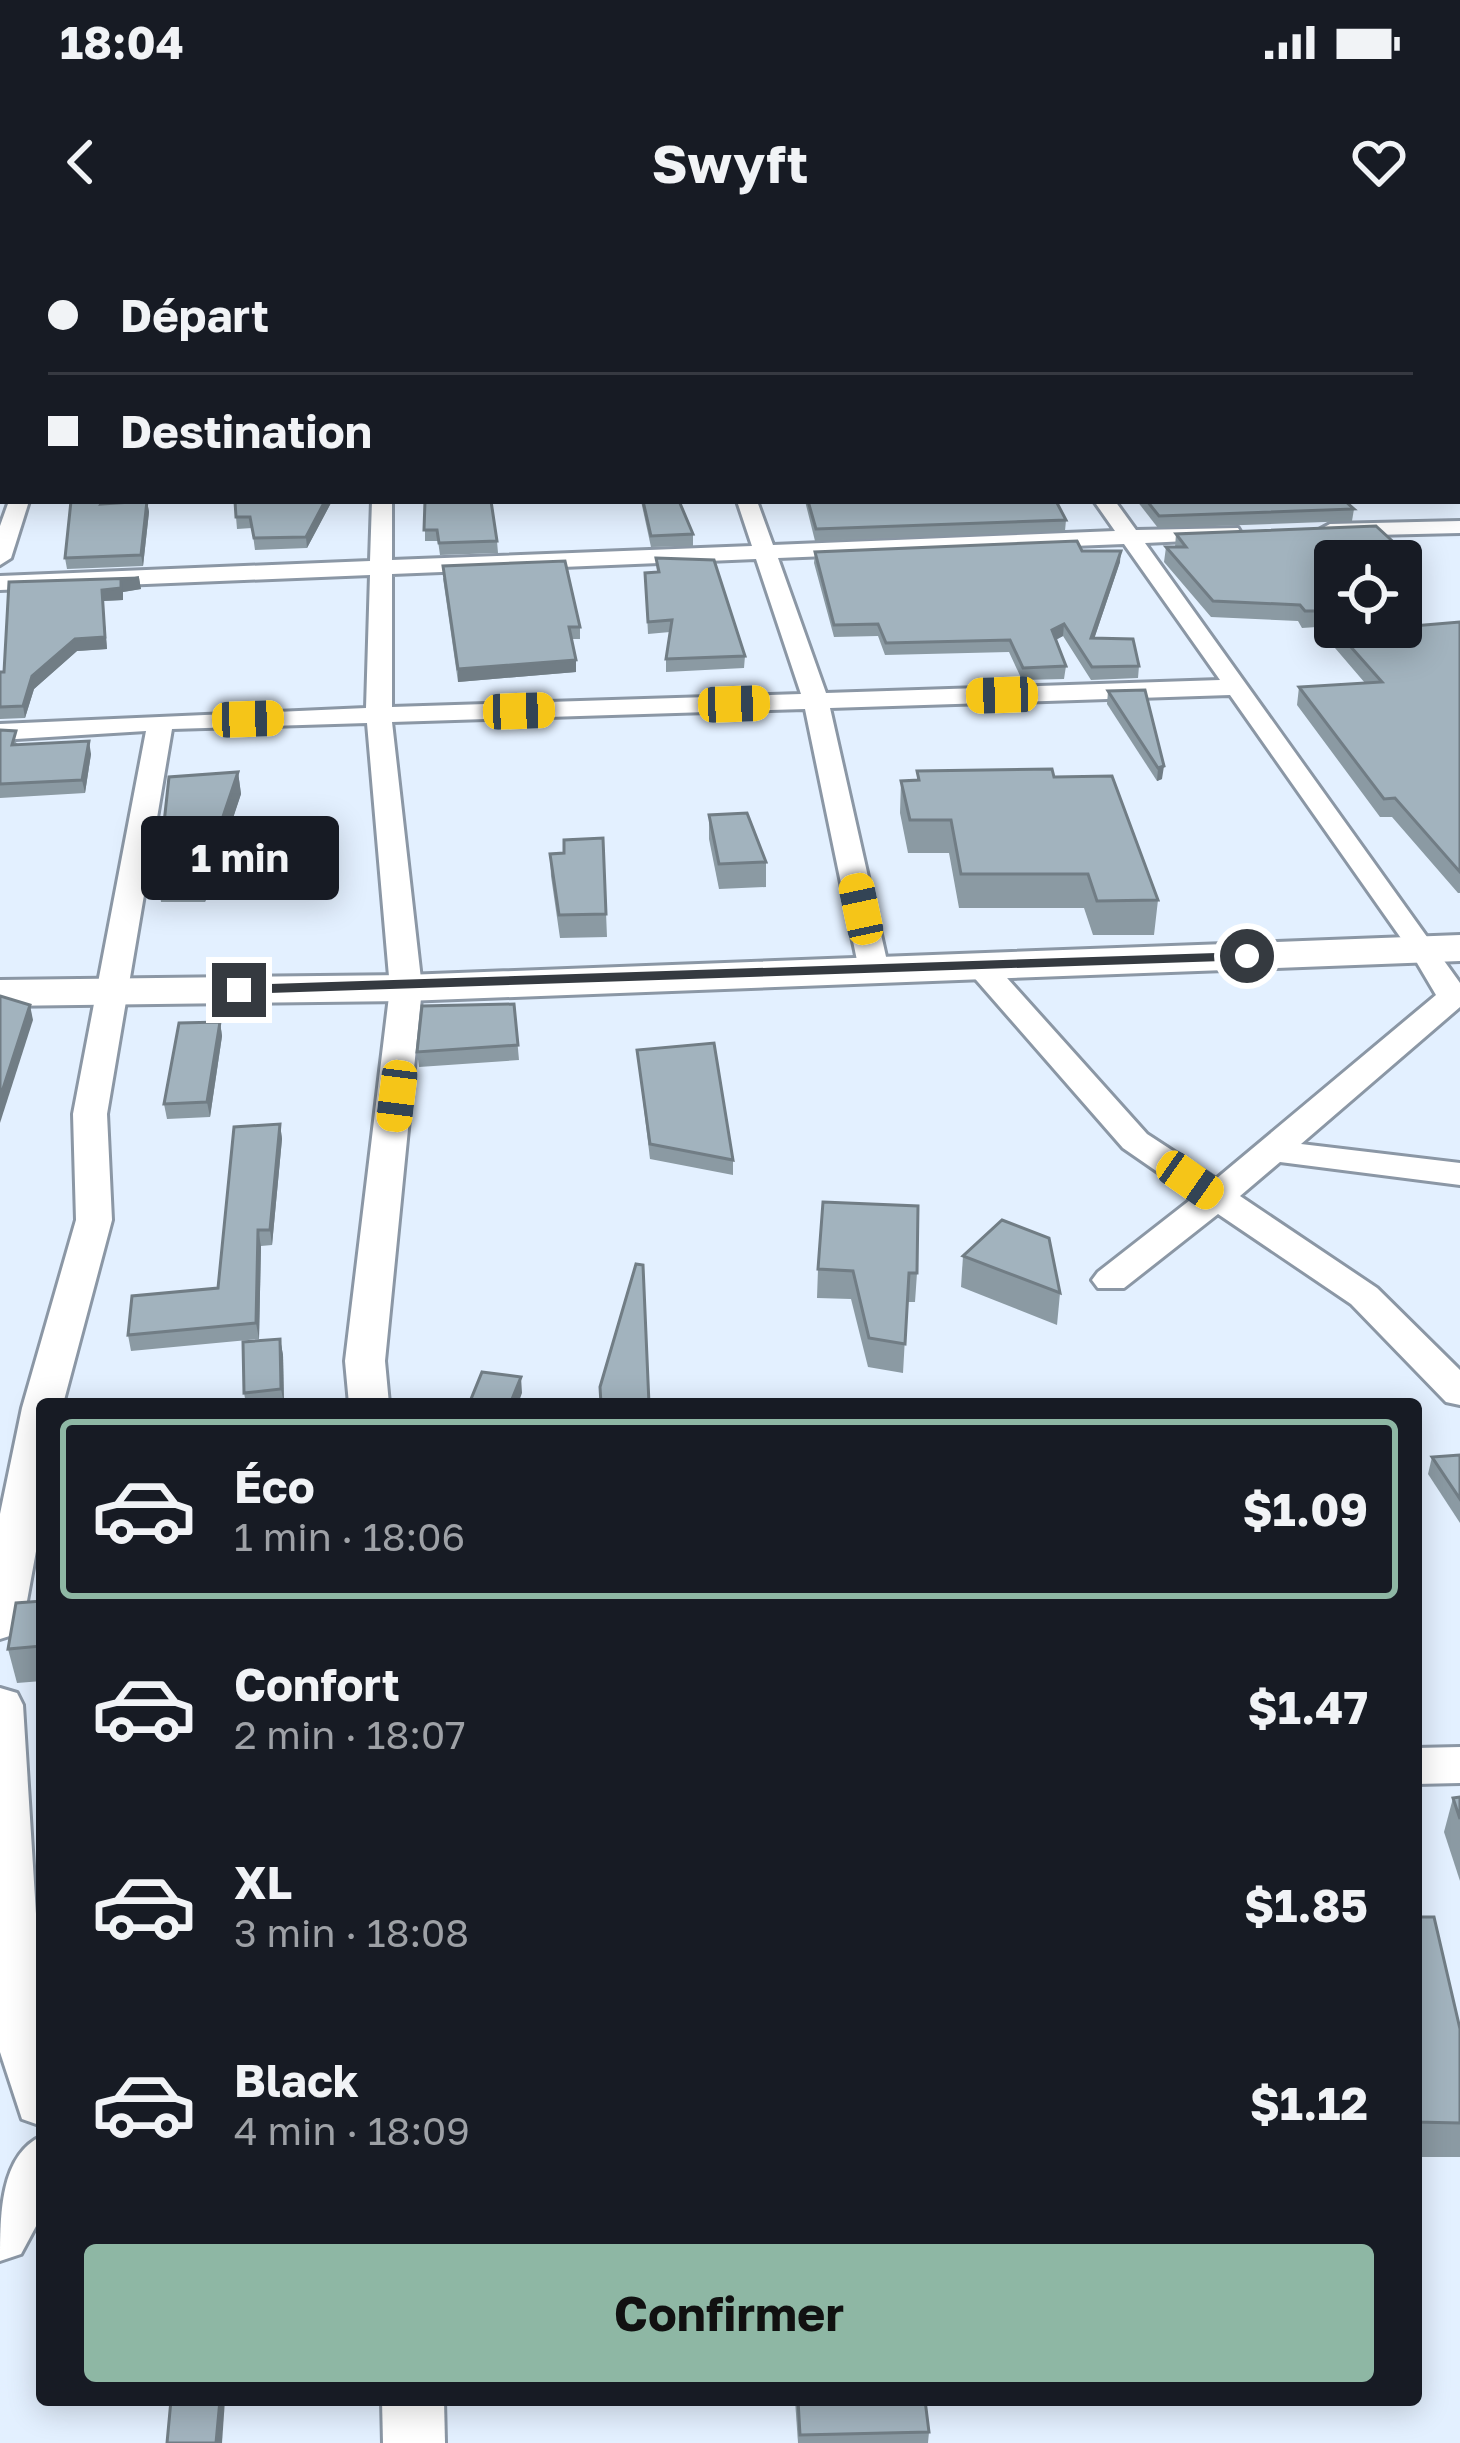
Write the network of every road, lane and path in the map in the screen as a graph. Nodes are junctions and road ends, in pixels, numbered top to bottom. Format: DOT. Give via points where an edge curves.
graph roads {
  1 [pos="18,504"];
  2 [pos="382,504"];
  3 [pos="748,504"];
  4 [pos="1106,504"];
  5 [pos="1460,526"];
  6 [pos="1316,531"];
  7 [pos="1245,533"];
  8 [pos="1125,536"];
  9 [pos="764,550"];
  10 [pos="0,558"];
  11 [pos="381,568"];
  12 [pos="0,583"];
  13 [pos="1234,686"];
  14 [pos="816,701"];
  15 [pos="379,715"];
  16 [pos="160,722"];
  17 [pos="0,732"];
  18 [pos="1442,949"];
  19 [pos="980,966"];
  20 [pos="874,970"];
  21 [pos="406,988"];
  22 [pos="114,991"];
  23 [pos="0,993"];
  24 [pos="1269,1150"];
  25 [pos="1460,1174"];
  26 [pos="1218,1200"];
  27 [pos="1112,1280"];
  28 [pos="1460,1393"];
  29 [pos="45,1398"];
  30 [pos="368,1398"];
  31 [pos="36,1441"];
  32 [pos="0,1623"];
  33 [pos="0,1705"];
  34 [pos="1460,1765"];
  35 [pos="1422,1766"];
  36 [pos="36,2082"];
  37 [pos="36,2172"];
  38 [pos="0,2235"];
  39 [pos="413,2406"];
  40 [pos="414,2443"];
  1 -- 10 [label="street"];
  2 -- 11 [label="street"];
  3 -- 9 [label="street"];
  4 -- 8 [label="street"];
  5 -- 6 [label="street"];
  7 -- 8 [label="street"];
  8 -- 9 [label="street"];
  8 -- 13 [label="street"];
  9 -- 11 [label="street"];
  9 -- 14 [label="street"];
  11 -- 12 [label="street"];
  11 -- 15 [label="street"];
  13 -- 14 [label="street"];
  13 -- 18 [label="street"];
  14 -- 15 [label="street"];
  14 -- 20 [label="street"];
  15 -- 16 [label="street"];
  15 -- 21 [label="street"];
  16 -- 17 [label="street"];
  16 -- 22 [label="street"];
  18 -- 19 [label="street"];
  18 -- 24 [label="street" via="1453,997"];
  19 -- 20 [label="street"];
  19 -- 26 [label="street" via="1135,1141"];
  20 -- 21 [label="street"];
  21 -- 22 [label="street"];
  21 -- 30 [label="street" via="365,1361"];
  22 -- 23 [label="street"];
  22 -- 29 [label="street" via="90,1114 94,1220"];
  24 -- 25 [label="street"];
  24 -- 26 [label="street"];
  26 -- 27 [label="street"];
  26 -- 28 [label="street" via="1364,1295"];
  31 -- 32 [label="street"];
  33 -- 36 [label="street" via="15,2010"];
  34 -- 35 [label="street"];
  37 -- 38 [label="street"];
  39 -- 40 [label="street"];
}
